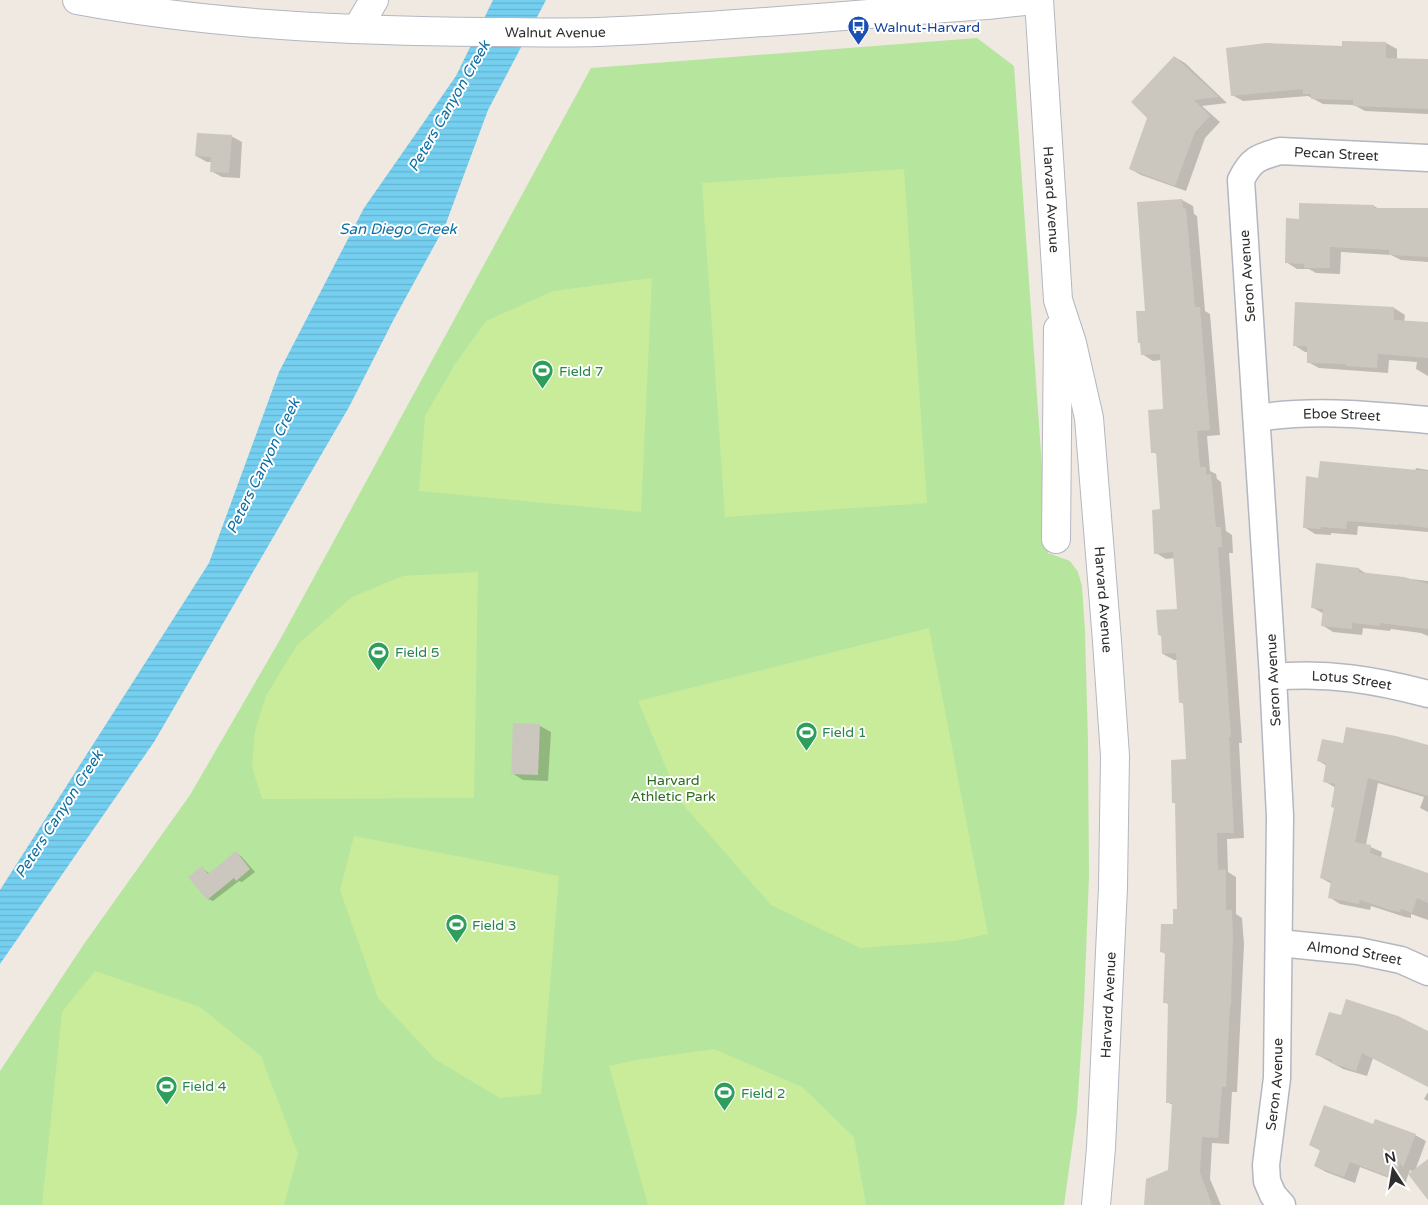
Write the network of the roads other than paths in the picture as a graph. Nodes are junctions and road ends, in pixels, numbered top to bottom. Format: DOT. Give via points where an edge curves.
graph roads {
  1 [pos="77,0"];
  2 [pos="374,0"];
  3 [pos="1035,0"];
  4 [pos="1039,0"];
  5 [pos="357,29"];
  6 [pos="1428,158"];
  7 [pos="1248,165"];
  8 [pos="1058,300"];
  9 [pos="1257,418"];
  10 [pos="1428,420"];
  11 [pos="1056,539"];
  12 [pos="1273,677"];
  13 [pos="1428,694"];
  14 [pos="1279,943"];
  15 [pos="1428,972"];
  16 [pos="1277,1200"];
  17 [pos="1096,1205"];
  1 -- 5 [label="main road, Walnut Avenue" via="204,19"];
  2 -- 5 [label="main road"];
  3 -- 5 [label="main road, Walnut Avenue" via="655,29 555,33"];
  4 -- 8 [label="main road, Harvard Avenue"];
  6 -- 7 [label="street, Pecan Street" via="1280,151"];
  7 -- 9 [label="street, Seron Avenue" via="1241,180 1241,197"];
  8 -- 11 [label="main road"];
  8 -- 17 [label="main road, Harvard Avenue" via="1072,342 1089,418 1114,756 1114,887"];
  9 -- 10 [label="street, Eboe Street" via="1311,412"];
  9 -- 12 [label="street, Seron Avenue"];
  12 -- 13 [label="street, Lotus Street" via="1301,674 1361,678"];
  12 -- 14 [label="street, Seron Avenue" via="1280,816"];
  14 -- 15 [label="street, Almond Street" via="1358,951 1400,960"];
  14 -- 16 [label="street, Seron Avenue" via="1277,1078 1266,1165 1267,1181"];
}
